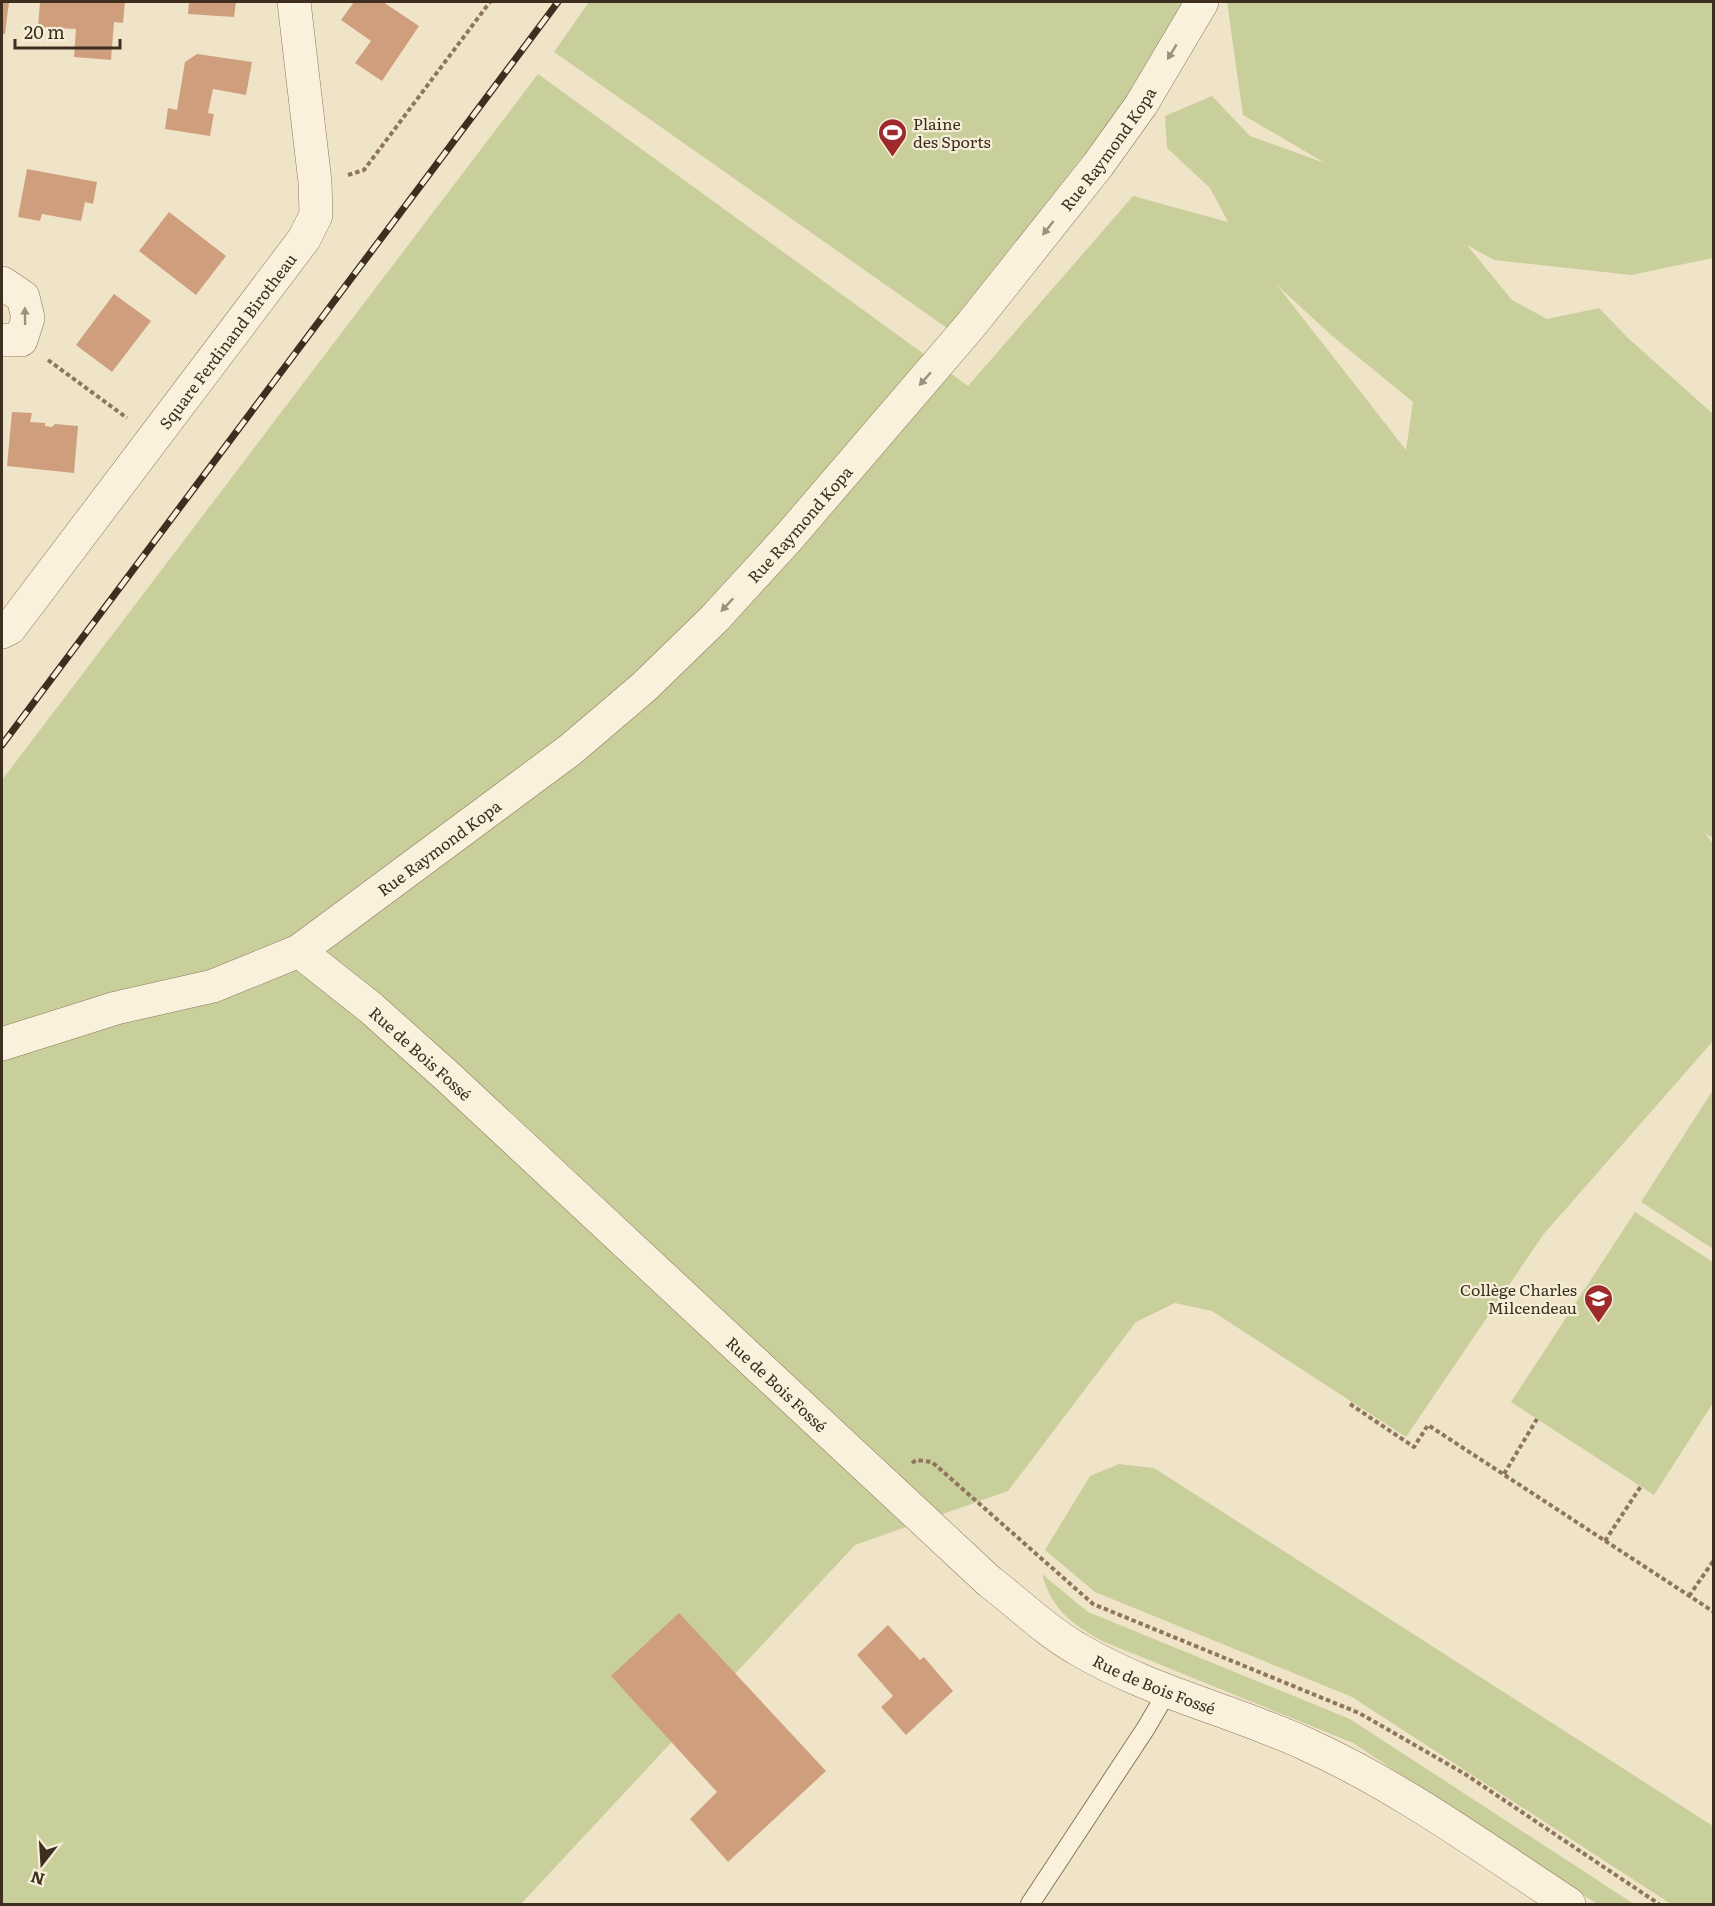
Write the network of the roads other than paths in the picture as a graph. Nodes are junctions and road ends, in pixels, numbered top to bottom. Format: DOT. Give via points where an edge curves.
graph roads {
  1 [pos="294,2"];
  2 [pos="1202,2"];
  3 [pos="2,283"];
  4 [pos="11,340"];
  5 [pos="2,632"];
  6 [pos="299,951"];
  7 [pos="2,1044"];
  8 [pos="1167,1692"];
  9 [pos="1030,1905"];
  10 [pos="1569,1905"];
  1 -- 5 [label="street, Square Ferdinand Birotheau" via="316,215 304,240 10,628"];
  2 -- 6 [label="street, Rue Raymond Kopa, one-way" via="1141,105 1091,174 970,326 715,618 644,687 570,750"];
  4 -- 3 [label="street, one-way" via="28,318 23,297"];
  6 -- 7 [label="street" via="213,986 116,1008"];
  6 -- 8 [label="street, Rue de Bois Fossé" via="448,1077 990,1582 1075,1648"];
  8 -- 9 [label="lane"];
  8 -- 10 [label="street, Rue de Bois Fossé" via="1228,1711 1311,1746 1390,1787"];
}
